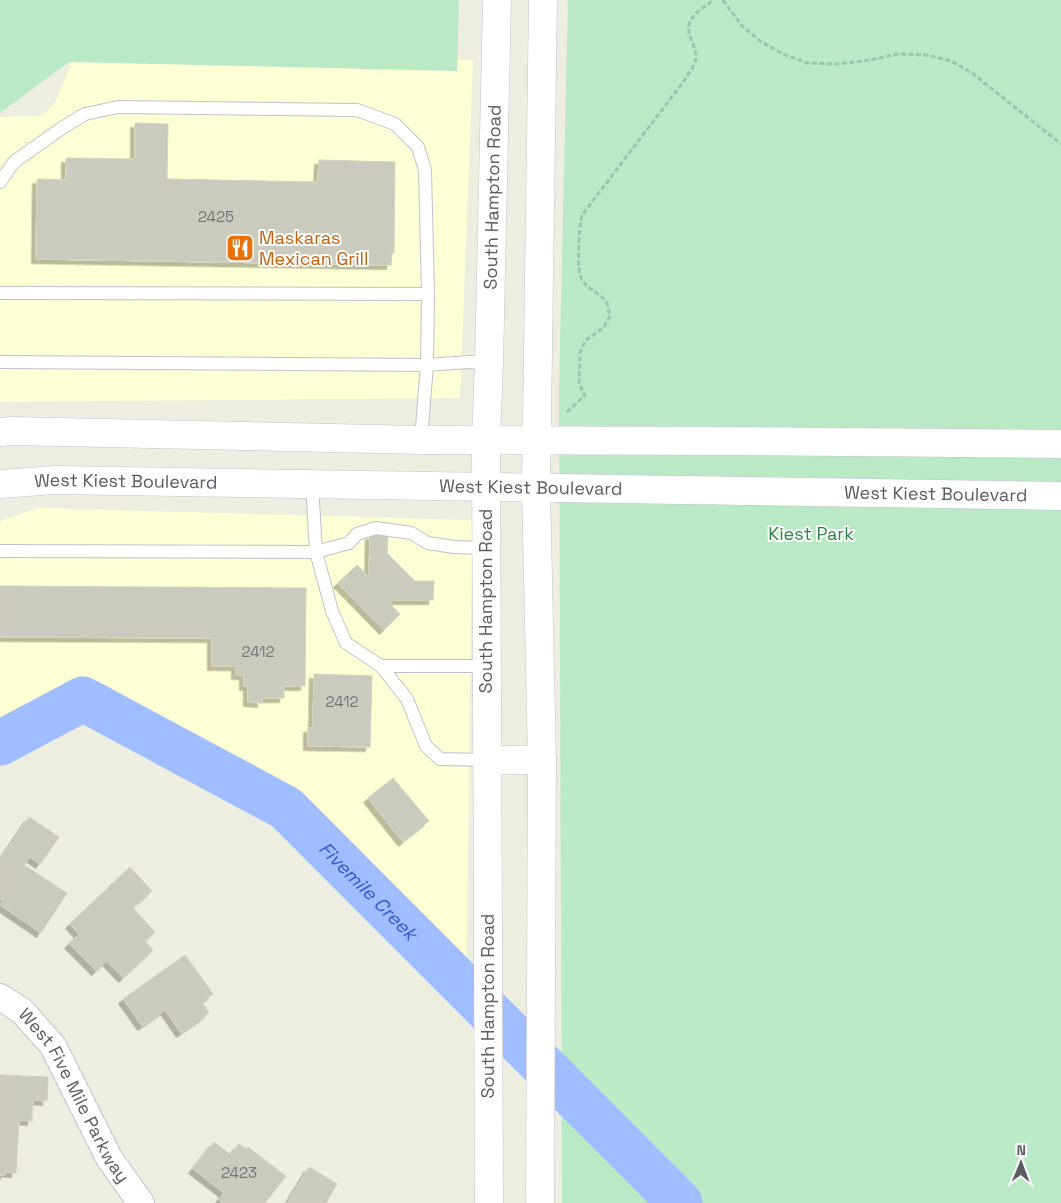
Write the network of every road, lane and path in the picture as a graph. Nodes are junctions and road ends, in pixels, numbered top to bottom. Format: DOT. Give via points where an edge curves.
graph roads {
  1 [pos="497,0"];
  2 [pos="543,0"];
  3 [pos="714,0"];
  4 [pos="723,0"];
  5 [pos="1061,144"];
  6 [pos="0,182"];
  7 [pos="0,293"];
  8 [pos="428,294"];
  9 [pos="0,362"];
  10 [pos="489,363"];
  11 [pos="428,365"];
  12 [pos="567,412"];
  13 [pos="0,432"];
  14 [pos="421,440"];
  15 [pos="486,440"];
  16 [pos="537,440"];
  17 [pos="1061,444"];
  18 [pos="0,484"];
  19 [pos="312,484"];
  20 [pos="486,488"];
  21 [pos="536,488"];
  22 [pos="1061,496"];
  23 [pos="486,548"];
  24 [pos="0,552"];
  25 [pos="316,552"];
  26 [pos="381,666"];
  27 [pos="487,666"];
  28 [pos="487,760"];
  29 [pos="542,760"];
  30 [pos="0,997"];
  31 [pos="540,1190"];
  32 [pos="141,1203"];
  33 [pos="489,1203"];
  1 -- 10 [label="main road, South Hampton Road"];
  2 -- 16 [label="main road"];
  3 -- 12 [label="path" via="688,23 696,58 682,85 582,215 579,268 582,279 601,296 610,316 604,327 585,341 580,353 579,384 585,395"];
  4 -- 5 [label="path" via="742,26 760,41 807,63 837,64 898,54 927,55 951,61 972,73"];
  6 -- 8 [label="lane" via="14,162 62,128 85,114 118,107 357,110 395,124 418,147 425,170"];
  7 -- 8 [label="lane"];
  8 -- 11 [label="lane"];
  9 -- 11 [label="lane"];
  10 -- 11 [label="lane"];
  10 -- 15 [label="main road, South Hampton Road"];
  11 -- 14 [label="lane"];
  13 -- 14 [label="main road"];
  14 -- 15 [label="main road"];
  15 -- 16 [label="main road"];
  15 -- 20 [label="main road, South Hampton Road"];
  16 -- 17 [label="main road"];
  16 -- 21 [label="main road"];
  18 -- 19 [label="main road, West Kiest Boulevard" via="55,480"];
  19 -- 20 [label="main road, West Kiest Boulevard"];
  19 -- 25 [label="lane"];
  20 -- 21 [label="main road, West Kiest Boulevard"];
  20 -- 23 [label="main road, South Hampton Road"];
  21 -- 22 [label="main road, West Kiest Boulevard"];
  21 -- 29 [label="main road"];
  23 -- 25 [label="lane" via="428,543 411,533 376,528 357,534 349,543"];
  23 -- 27 [label="main road, South Hampton Road"];
  24 -- 25 [label="lane"];
  25 -- 26 [label="lane" via="332,611 346,643"];
  26 -- 27 [label="lane"];
  26 -- 28 [label="lane" via="407,699 426,746 440,759"];
  27 -- 28 [label="main road, South Hampton Road"];
  28 -- 29 [label="main road"];
  28 -- 33 [label="main road, South Hampton Road"];
  29 -- 31 [label="main road"];
  30 -- 32 [label="street, West Five Mile Parkway" via="22,1011 53,1046 109,1158"];
}
